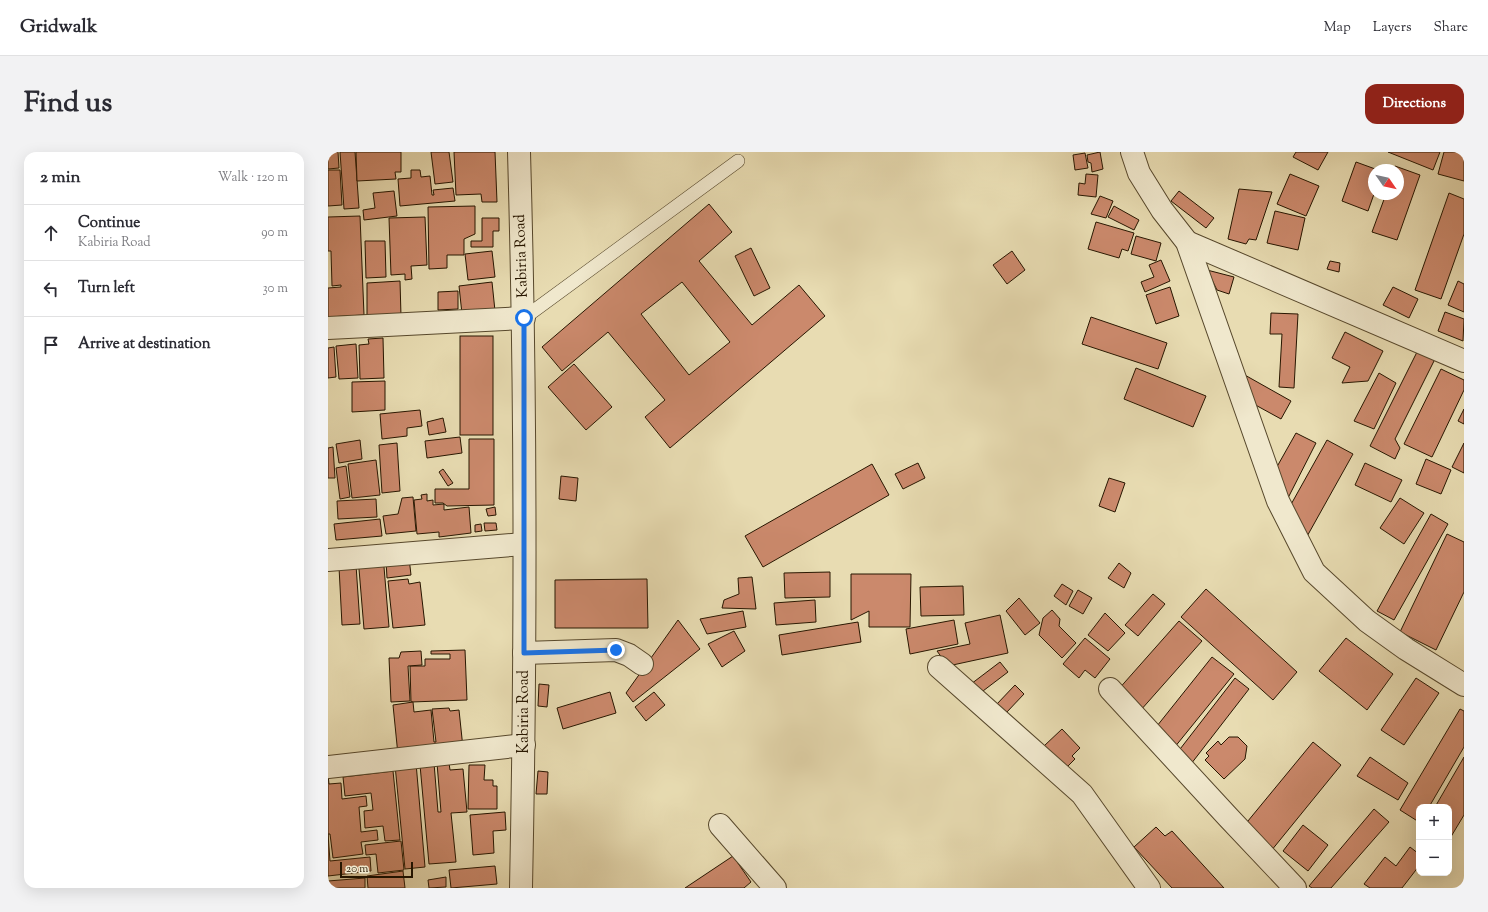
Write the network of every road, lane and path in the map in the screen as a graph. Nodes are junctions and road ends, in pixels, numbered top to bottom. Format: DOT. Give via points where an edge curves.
graph roads {
  1 [pos="519,152"];
  2 [pos="1132,152"];
  3 [pos="738,161"];
  4 [pos="1187,242"];
  5 [pos="524,318"];
  6 [pos="328,328"];
  7 [pos="1464,361"];
  8 [pos="524,544"];
  9 [pos="328,560"];
  10 [pos="524,653"];
  11 [pos="642,664"];
  12 [pos="939,667"];
  13 [pos="1464,685"];
  14 [pos="1110,688"];
  15 [pos="524,745"];
  16 [pos="328,767"];
  17 [pos="720,825"];
  18 [pos="521,888"];
  19 [pos="775,888"];
  20 [pos="1149,888"];
  21 [pos="1295,888"];
  1 -- 5 [label="street, Kabiria Road"];
  2 -- 4 [label="street" via="1139,172 1162,210"];
  3 -- 5 [label="lane"];
  4 -- 7 [label="street"];
  4 -- 13 [label="street" via="1278,501 1314,572 1367,621"];
  5 -- 6 [label="street"];
  5 -- 8 [label="street, Kabiria Road"];
  8 -- 9 [label="street"];
  8 -- 10 [label="street, Kabiria Road"];
  10 -- 11 [label="street" via="616,650"];
  10 -- 15 [label="street, Kabiria Road"];
  12 -- 20 [label="street" via="1082,794"];
  14 -- 21 [label="street"];
  15 -- 16 [label="street"];
  15 -- 18 [label="street, Kabiria Road"];
  17 -- 19 [label="street"];
}
